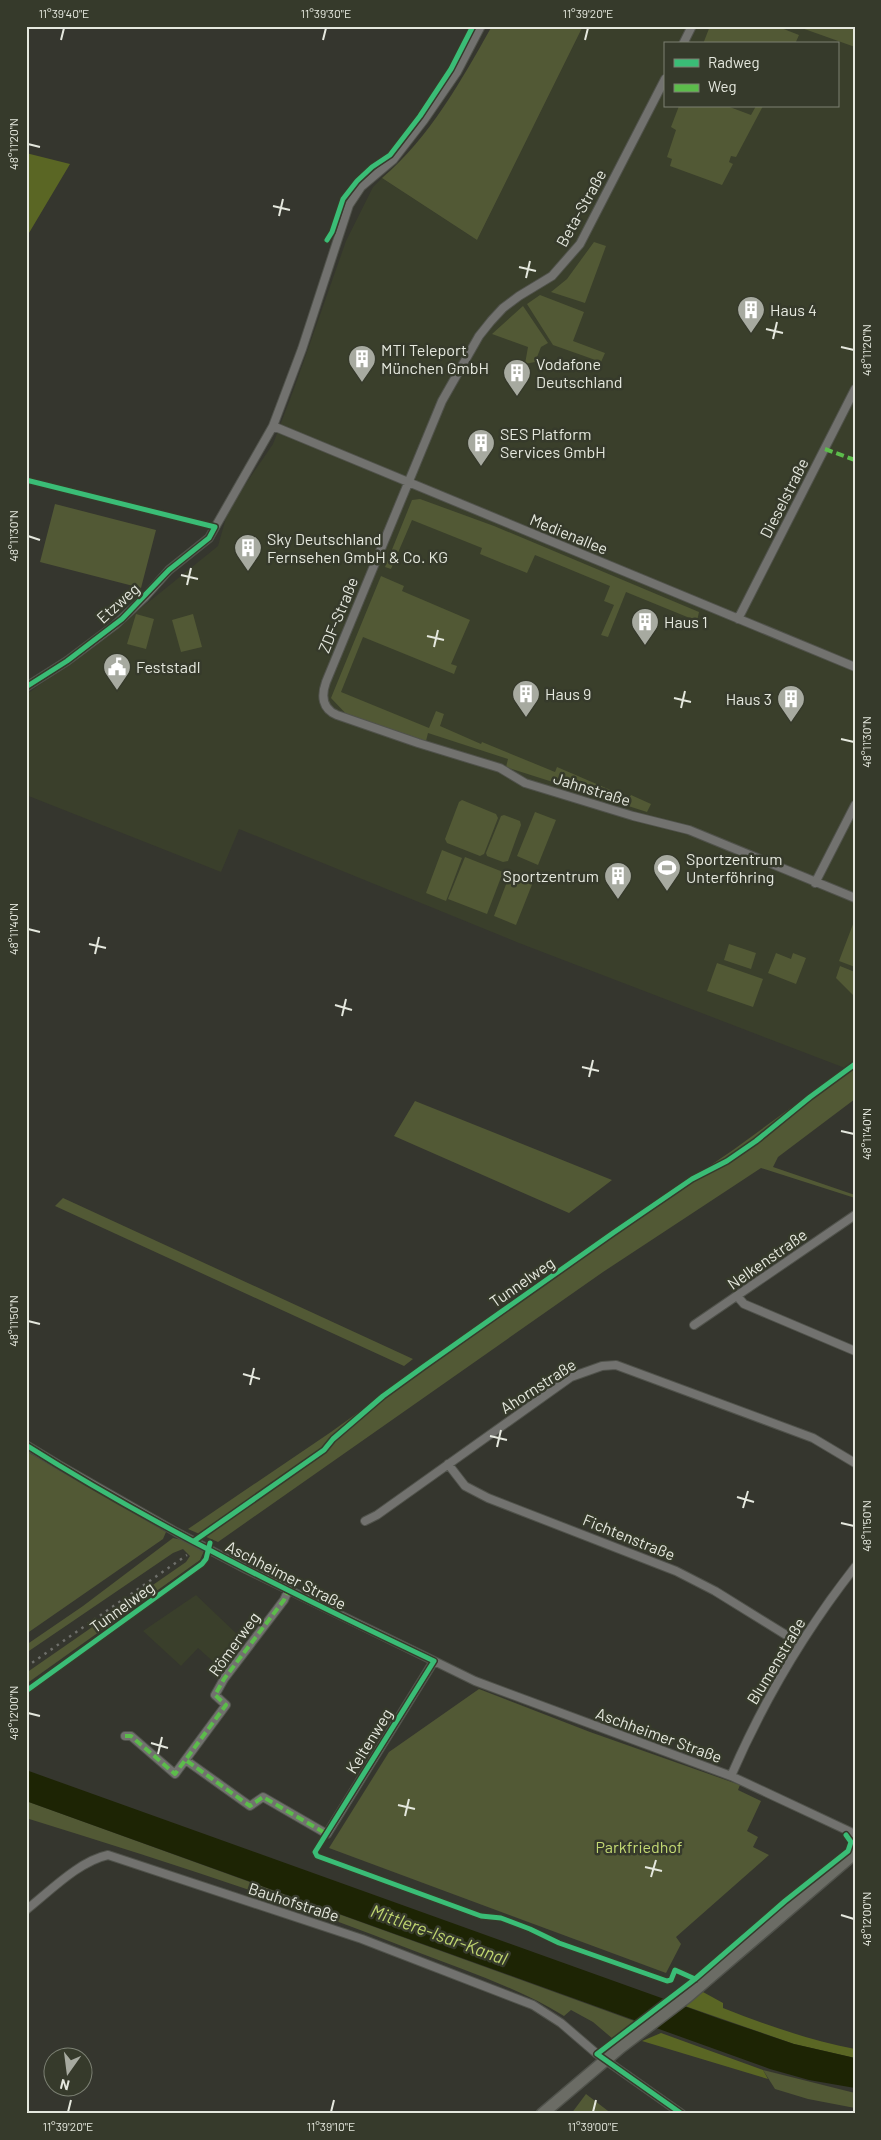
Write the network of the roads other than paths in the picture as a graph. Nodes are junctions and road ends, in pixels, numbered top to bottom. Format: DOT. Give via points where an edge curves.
graph roads {
  1 [pos="481,26"];
  2 [pos="692,26"];
  3 [pos="684,42"];
  4 [pos="664,81"];
  5 [pos="855,389"];
  6 [pos="273,426"];
  7 [pos="408,483"];
  8 [pos="738,618"];
  9 [pos="855,667"];
  10 [pos="26,687"];
  11 [pos="324,704"];
  12 [pos="855,805"];
  13 [pos="815,883"];
  14 [pos="855,898"];
  15 [pos="855,1215"];
  16 [pos="737,1296"];
  17 [pos="694,1325"];
  18 [pos="855,1351"];
  19 [pos="26,1444"];
  20 [pos="855,1463"];
  21 [pos="448,1464"];
  22 [pos="364,1521"];
  23 [pos="855,1567"];
  24 [pos="288,1591"];
  25 [pos="799,1643"];
  26 [pos="434,1662"];
  27 [pos="125,1736"];
  28 [pos="186,1761"];
  29 [pos="731,1776"];
  30 [pos="855,1834"];
  31 [pos="855,1853"];
  32 [pos="26,1910"];
  33 [pos="605,2060"];
  34 [pos="542,2114"];
  35 [pos="682,2114"];
  1 -- 6 [label="street, Etzweg" via="457,72 424,120 393,160 361,186 349,205"];
  2 -- 3 [label="street"];
  4 -- 7 [label="street, Beta-Straße" via="580,244 552,276 503,308 479,336 442,401"];
  5 -- 8 [label="street, Dieselstraße"];
  6 -- 7 [label="street, Medienallee"];
  6 -- 10 [label="street, Etzweg" via="209,538 169,570 115,625"];
  7 -- 8 [label="street, Medienallee"];
  7 -- 11 [label="street, ZDF-Straße" via="326,682 322,696"];
  8 -- 9 [label="street, Medienallee"];
  11 -- 13 [label="street, Jahnstraße" via="337,715 500,768 525,783 696,833"];
  12 -- 13 [label="street"];
  13 -- 14 [label="street, Jahnstraße"];
  15 -- 16 [label="street, Nelkenstraße"];
  16 -- 17 [label="street, Nelkenstraße"];
  16 -- 18 [label="street" via="744,1304"];
  19 -- 24 [label="street, Aschheimer Straße" via="176,1532"];
  20 -- 21 [label="street, Ahornstraße" via="813,1438 616,1365 571,1377"];
  21 -- 22 [label="street, Ahornstraße"];
  21 -- 25 [label="street, Fichtenstraße" via="465,1486 488,1498 676,1571"];
  23 -- 25 [label="street, Blumenstraße"];
  24 -- 26 [label="street, Aschheimer Straße"];
  24 -- 28 [label="street, Römerweg" via="224,1679 215,1695 226,1705"];
  25 -- 29 [label="street, Blumenstraße" via="756,1720"];
  26 -- 28 [label="street, Keltenweg" via="327,1834 263,1797 250,1806"];
  26 -- 29 [label="street, Aschheimer Straße" via="545,1708"];
  27 -- 28 [label="street" via="131,1736 176,1774"];
  29 -- 30 [label="street, Aschheimer Straße"];
  31 -- 33 [label="main road" via="687,1997"];
  32 -- 33 [label="street, Bauhofstraße" via="77,1870 108,1855 362,1940 532,2005 561,2023"];
  33 -- 34 [label="main road"];
  33 -- 35 [label="street, Bauhofstraße"];
}
